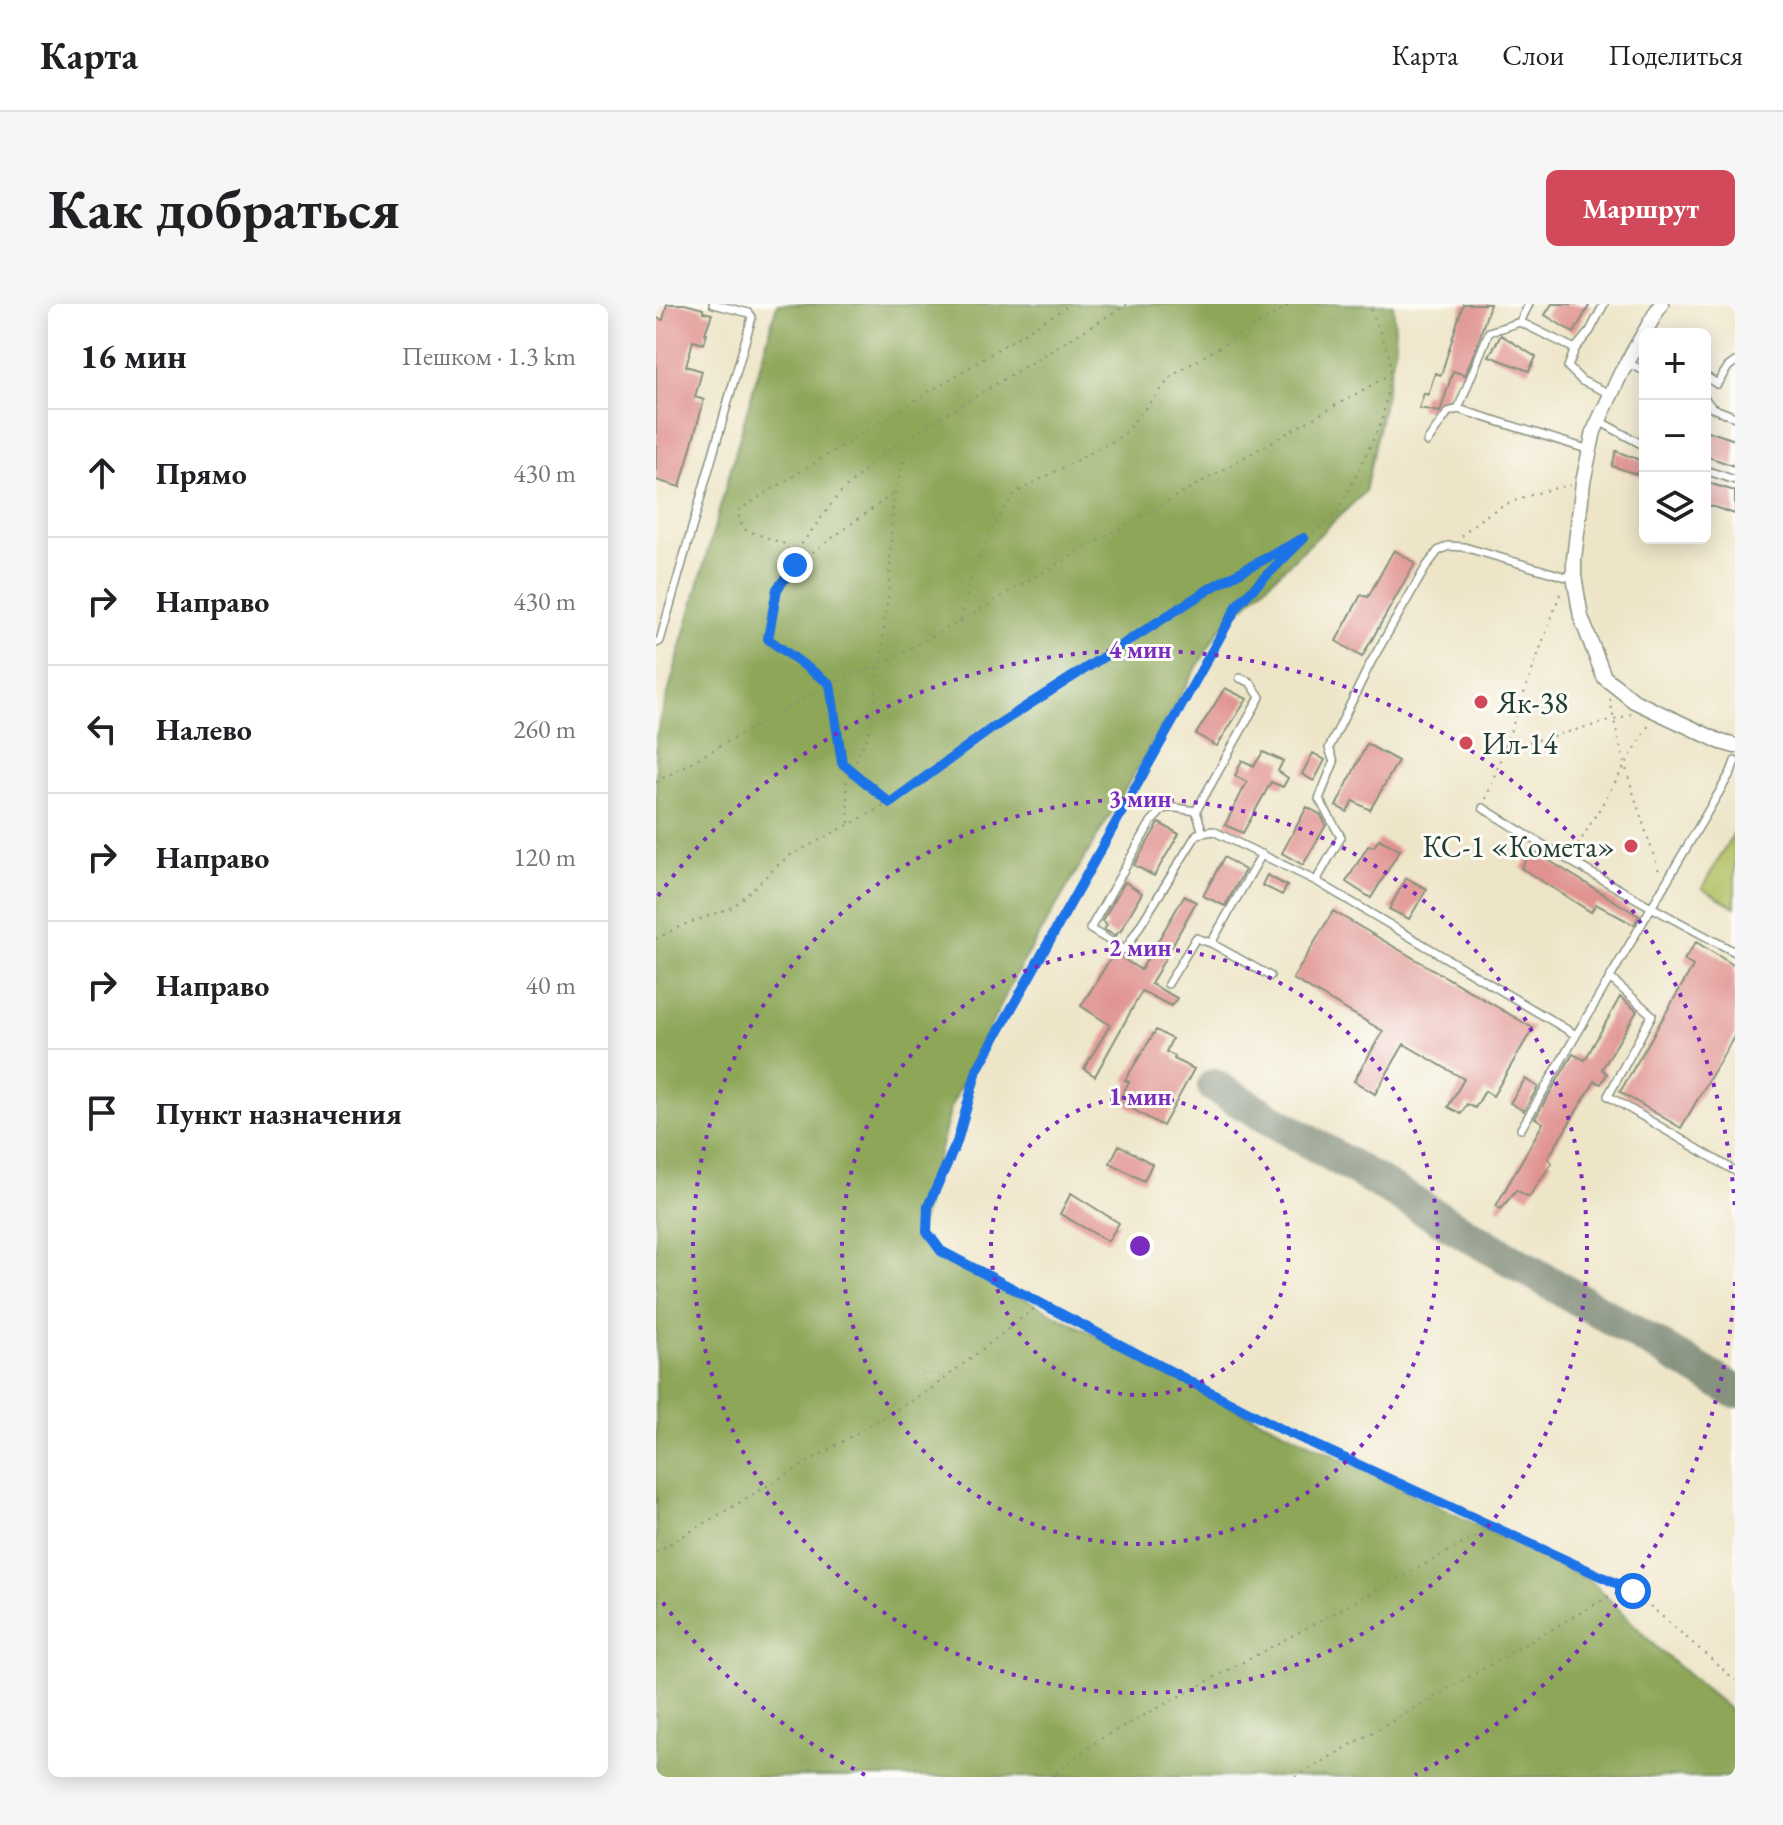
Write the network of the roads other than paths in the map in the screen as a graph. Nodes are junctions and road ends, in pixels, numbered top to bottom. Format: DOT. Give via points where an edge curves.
graph roads {
  1 [pos="713,304"];
  2 [pos="1529,304"];
  3 [pos="1604,304"];
  4 [pos="1661,304"];
  5 [pos="1520,322"];
  6 [pos="1649,328"];
  7 [pos="1639,345"];
  8 [pos="1575,349"];
  9 [pos="1735,362"];
  10 [pos="1627,363"];
  11 [pos="1639,368"];
  12 [pos="1711,380"];
  13 [pos="1611,394"];
  14 [pos="1706,400"];
  15 [pos="1458,409"];
  16 [pos="1735,417"];
  17 [pos="1599,421"];
  18 [pos="1427,442"];
  19 [pos="1639,443"];
  20 [pos="1590,450"];
  21 [pos="1711,472"];
  22 [pos="1735,480"];
  23 [pos="1570,576"];
  24 [pos="656,643"];
  25 [pos="1240,678"];
  26 [pos="1735,746"];
  27 [pos="1735,761"];
  28 [pos="1483,808"];
  29 [pos="1196,811"];
  30 [pos="1203,833"];
  31 [pos="1262,854"];
  32 [pos="1316,881"];
  33 [pos="1651,908"];
  34 [pos="1211,943"];
  35 [pos="1735,952"];
  36 [pos="1270,976"];
  37 [pos="1610,978"];
  38 [pos="1168,984"];
  39 [pos="1576,1035"];
  40 [pos="1521,1129"];
  41 [pos="1735,1171"];
  1 -- 24 [label="lane" via="752,317"];
  2 -- 5 [label="lane"];
  3 -- 8 [label="lane"];
  4 -- 6 [label="street"];
  5 -- 8 [label="lane"];
  5 -- 15 [label="lane" via="1489,332"];
  7 -- 10 [label="street"];
  8 -- 13 [label="lane" via="1568,367 1582,381"];
  9 -- 12 [label="lane" via="1717,384"];
  10 -- 11 [label="lane"];
  10 -- 13 [label="street"];
  13 -- 17 [label="street"];
  14 -- 16 [label="lane"];
  15 -- 18 [label="lane" via="1448,412"];
  15 -- 20 [label="lane"];
  17 -- 19 [label="lane"];
  17 -- 20 [label="street"];
  20 -- 23 [label="street"];
  21 -- 22 [label="lane"];
  23 -- 26 [label="street" via="1604,677 1634,701"];
  23 -- 32 [label="lane" via="1464,547 1438,551 1371,662 1329,748 1334,762 1319,799 1341,837"];
  25 -- 29 [label="lane" via="1260,697"];
  27 -- 33 [label="lane"];
  28 -- 33 [label="lane"];
  29 -- 30 [label="lane"];
  29 -- 30 [label="lane" via="1164,808 1151,822 1090,929 1125,950 1197,834"];
  30 -- 31 [label="lane" via="1213,831"];
  31 -- 32 [label="lane"];
  31 -- 34 [label="lane"];
  32 -- 39 [label="lane"];
  33 -- 35 [label="lane"];
  33 -- 37 [label="lane"];
  34 -- 36 [label="lane"];
  34 -- 38 [label="lane" via="1196,938"];
  37 -- 39 [label="lane"];
  37 -- 41 [label="lane" via="1652,1015 1608,1096"];
  39 -- 40 [label="lane"];
}
